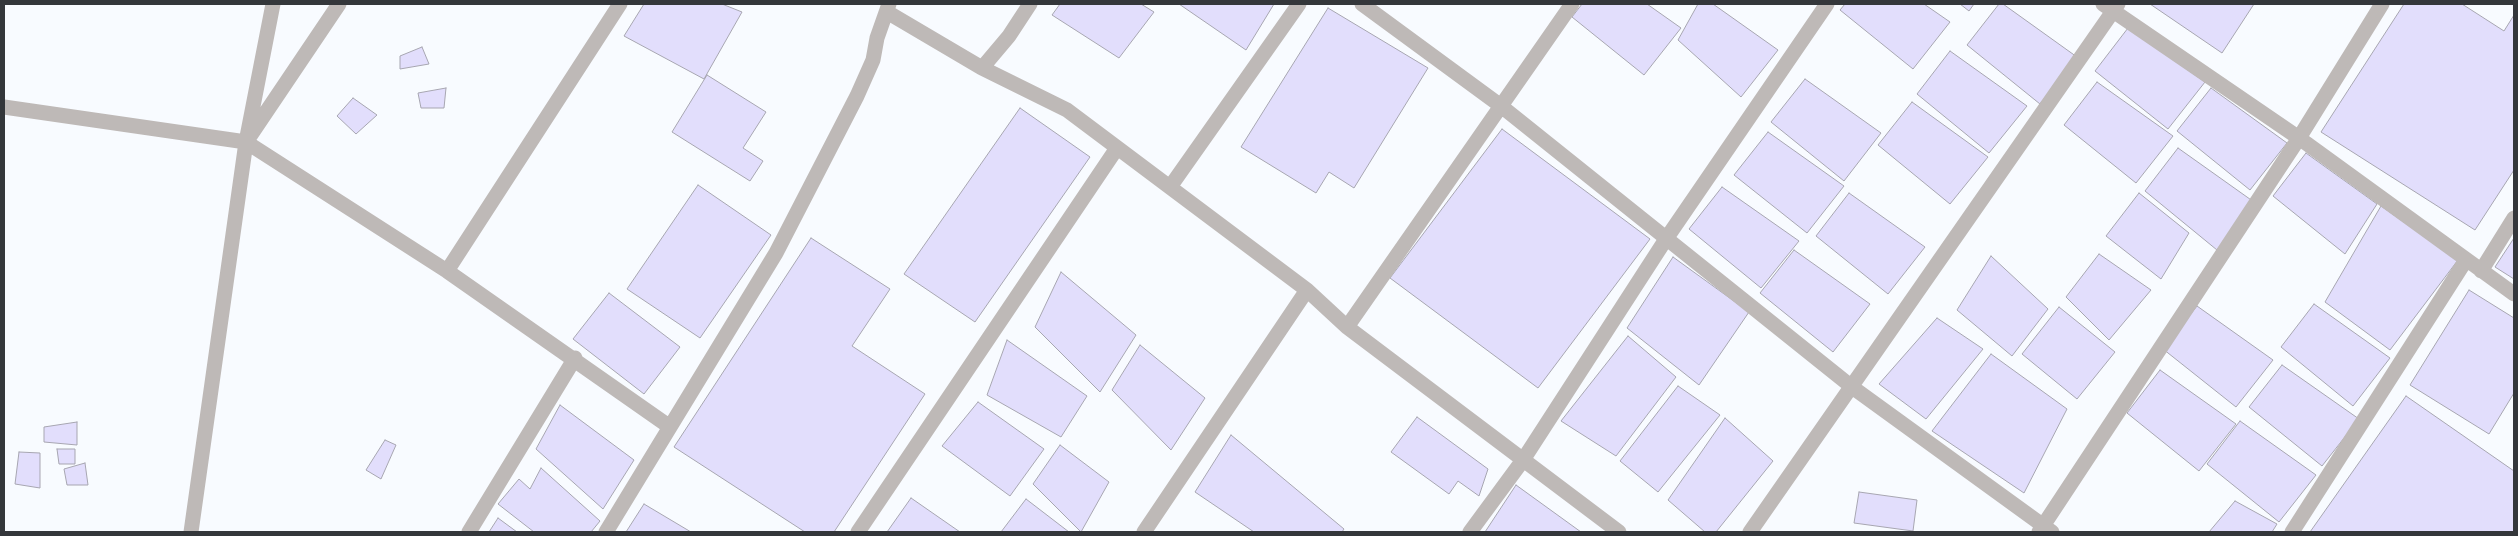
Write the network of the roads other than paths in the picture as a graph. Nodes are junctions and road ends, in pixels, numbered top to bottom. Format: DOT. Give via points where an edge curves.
graph roads {
  1 [pos="273,4"];
  2 [pos="339,4"];
  3 [pos="620,4"];
  4 [pos="1030,4"];
  5 [pos="1299,4"];
  6 [pos="1362,4"];
  7 [pos="1572,4"];
  8 [pos="1828,4"];
  9 [pos="2382,4"];
  10 [pos="2112,6"];
  11 [pos="888,8"];
  12 [pos="982,68"];
  13 [pos="1501,106"];
  14 [pos="4,107"];
  15 [pos="2299,138"];
  16 [pos="246,142"];
  17 [pos="1118,148"];
  18 [pos="1170,187"];
  19 [pos="2514,218"];
  20 [pos="1666,239"];
  21 [pos="2466,260"];
  22 [pos="448,271"];
  23 [pos="2481,271"];
  24 [pos="1307,290"];
  25 [pos="2514,294"];
  26 [pos="1347,326"];
  27 [pos="575,358"];
  28 [pos="1852,387"];
  29 [pos="670,426"];
  30 [pos="1523,460"];
  31 [pos="2045,530"];
  32 [pos="191,532"];
  33 [pos="469,532"];
  34 [pos="606,532"];
  35 [pos="858,532"];
  36 [pos="1144,532"];
  37 [pos="1470,532"];
  38 [pos="1619,532"];
  39 [pos="1750,532"];
  40 [pos="2292,532"];
  1 -- 16 [label="street"];
  2 -- 16 [label="street"];
  3 -- 22 [label="street"];
  4 -- 12 [label="street"];
  5 -- 18 [label="street"];
  6 -- 13 [label="street"];
  7 -- 13 [label="street"];
  8 -- 20 [label="street"];
  9 -- 15 [label="street"];
  10 -- 15 [label="street"];
  10 -- 28 [label="street"];
  11 -- 12 [label="street"];
  11 -- 29 [label="street" via="873,60 857,96 776,253"];
  12 -- 17 [label="street" via="1067,110"];
  13 -- 20 [label="street"];
  13 -- 26 [label="street"];
  14 -- 16 [label="street"];
  15 -- 21 [label="street"];
  15 -- 31 [label="street"];
  16 -- 22 [label="street"];
  16 -- 32 [label="street"];
  17 -- 18 [label="street"];
  17 -- 35 [label="street"];
  18 -- 24 [label="street"];
  19 -- 23 [label="street"];
  20 -- 28 [label="street"];
  20 -- 30 [label="street"];
  21 -- 23 [label="street"];
  21 -- 40 [label="street"];
  22 -- 27 [label="street"];
  23 -- 25 [label="street"];
  24 -- 26 [label="street"];
  24 -- 36 [label="street"];
  26 -- 30 [label="street"];
  27 -- 29 [label="street"];
  27 -- 33 [label="street"];
  28 -- 31 [label="street"];
  28 -- 39 [label="street"];
  29 -- 34 [label="street"];
  30 -- 37 [label="street"];
  30 -- 38 [label="street"];
}
